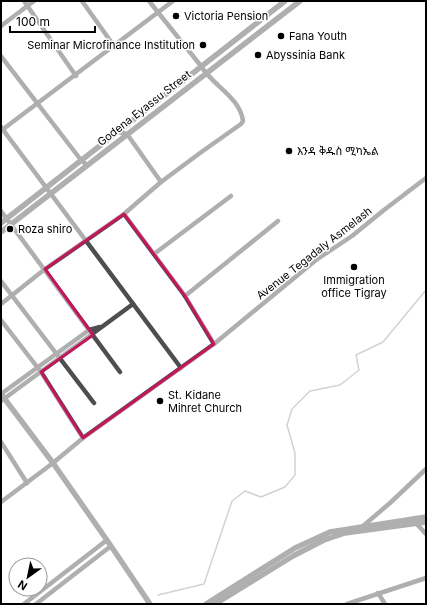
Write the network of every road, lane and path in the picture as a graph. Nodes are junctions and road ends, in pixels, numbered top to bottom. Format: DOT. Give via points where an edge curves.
graph roads {
  1 [pos="24,1"];
  2 [pos="34,1"];
  3 [pos="82,1"];
  4 [pos="149,1"];
  5 [pos="285,1"];
  6 [pos="300,1"];
  7 [pos="171,2"];
  8 [pos="28,6"];
  9 [pos="158,13"];
  10 [pos="1,26"];
  11 [pos="114,46"];
  12 [pos="1,56"];
  13 [pos="201,66"];
  14 [pos="206,74"];
  15 [pos="76,76"];
  16 [pos="38,104"];
  17 [pos="2,129"];
  18 [pos="118,132"];
  19 [pos="127,134"];
  20 [pos="81,160"];
  21 [pos="87,165"];
  22 [pos="426,178"];
  23 [pos="161,182"];
  24 [pos="46,187"];
  25 [pos="50,194"];
  26 [pos="231,196"];
  27 [pos="1,211"];
  28 [pos="124,214"];
  29 [pos="7,219"];
  30 [pos="278,221"];
  31 [pos="1,223"];
  32 [pos="11,224"];
  33 [pos="1,232"];
  34 [pos="85,241"];
  35 [pos="154,254"];
  36 [pos="45,269"];
  37 [pos="1,281"];
  38 [pos="12,296"];
  39 [pos="185,296"];
  40 [pos="1,304"];
  41 [pos="133,304"];
  42 [pos="1,320"];
  43 [pos="91,332"];
  44 [pos="214,344"];
  45 [pos="58,356"];
  46 [pos="38,368"];
  47 [pos="181,368"];
  48 [pos="41,372"];
  49 [pos="120,372"];
  50 [pos="2,396"];
  51 [pos="94,403"];
  52 [pos="83,438"];
  53 [pos="1,442"];
  54 [pos="53,464"];
  55 [pos="426,469"];
  56 [pos="27,483"];
  57 [pos="1,502"];
  58 [pos="426,517"];
  59 [pos="415,521"];
  60 [pos="426,522"];
  61 [pos="363,526"];
  62 [pos="426,534"];
  63 [pos="107,540"];
  64 [pos="111,546"];
  65 [pos="271,566"];
  66 [pos="426,578"];
  67 [pos="378,593"];
  68 [pos="24,604"];
  69 [pos="36,604"];
  70 [pos="150,604"];
  71 [pos="206,604"];
  72 [pos="215,604"];
  73 [pos="347,604"];
  74 [pos="385,604"];
  1 -- 8 [label="street"];
  2 -- 8 [label="street"];
  3 -- 11 [label="street"];
  4 -- 9 [label="street"];
  5 -- 13 [label="street"];
  6 -- 14 [label="street, Godena Eyassu Street"];
  7 -- 9 [label="street"];
  8 -- 10 [label="street"];
  8 -- 15 [label="street"];
  9 -- 11 [label="street"];
  9 -- 13 [label="street"];
  11 -- 15 [label="street"];
  12 -- 16 [label="street"];
  13 -- 14 [label="street"];
  13 -- 18 [label="street"];
  14 -- 19 [label="street, Godena Eyassu Street"];
  14 -- 23 [label="street" via="230,97 241,113 243,121"];
  15 -- 16 [label="street"];
  16 -- 17 [label="street"];
  16 -- 20 [label="street"];
  17 -- 24 [label="street"];
  18 -- 19 [label="street"];
  18 -- 20 [label="street"];
  19 -- 21 [label="street, Godena Eyassu Street"];
  19 -- 23 [label="street"];
  20 -- 21 [label="street"];
  20 -- 24 [label="street"];
  21 -- 25 [label="street, Godena Eyassu Street"];
  22 -- 44 [label="street, Avenue Tegadaly Asmelash" via="352,236 316,260"];
  23 -- 28 [label="street"];
  24 -- 25 [label="street"];
  24 -- 29 [label="street"];
  25 -- 32 [label="street, Godena Eyassu Street"];
  25 -- 34 [label="street"];
  26 -- 35 [label="street"];
  27 -- 29 [label="street"];
  28 -- 34 [label="street"];
  28 -- 35 [label="street"];
  29 -- 31 [label="street"];
  29 -- 32 [label="street"];
  30 -- 39 [label="street"];
  32 -- 33 [label="street, Godena Eyassu Street"];
  32 -- 36 [label="street"];
  34 -- 36 [label="street"];
  34 -- 41 [label="street"];
  35 -- 39 [label="street"];
  36 -- 38 [label="street"];
  36 -- 43 [label="street"];
  37 -- 38 [label="street"];
  38 -- 40 [label="street"];
  38 -- 45 [label="street"];
  39 -- 44 [label="street"];
  41 -- 43 [label="street"];
  41 -- 47 [label="street"];
  42 -- 46 [label="street"];
  43 -- 45 [label="street"];
  43 -- 49 [label="street"];
  44 -- 47 [label="street, Avenue Tegadaly Asmelash"];
  45 -- 46 [label="street"];
  45 -- 48 [label="street"];
  45 -- 51 [label="street"];
  46 -- 48 [label="street"];
  46 -- 50 [label="street"];
  47 -- 52 [label="street, Avenue Tegadaly Asmelash"];
  48 -- 50 [label="street"];
  48 -- 52 [label="street"];
  50 -- 54 [label="street"];
  52 -- 54 [label="street, Avenue Tegadaly Asmelash"];
  53 -- 56 [label="street"];
  54 -- 56 [label="street, Avenue Tegadaly Asmelash"];
  54 -- 63 [label="street"];
  55 -- 61 [label="street"];
  56 -- 57 [label="street, Avenue Tegadaly Asmelash"];
  58 -- 59 [label="street"];
  59 -- 60 [label="street"];
  59 -- 61 [label="street"];
  59 -- 62 [label="street"];
  59 -- 65 [label="street" via="333,537"];
  61 -- 65 [label="street" via="317,537 295,548"];
  63 -- 64 [label="street"];
  63 -- 68 [label="street"];
  64 -- 69 [label="street"];
  64 -- 70 [label="street"];
  65 -- 71 [label="street"];
  65 -- 72 [label="street"];
  66 -- 67 [label="street"];
  67 -- 73 [label="street"];
  67 -- 74 [label="street"];
}
